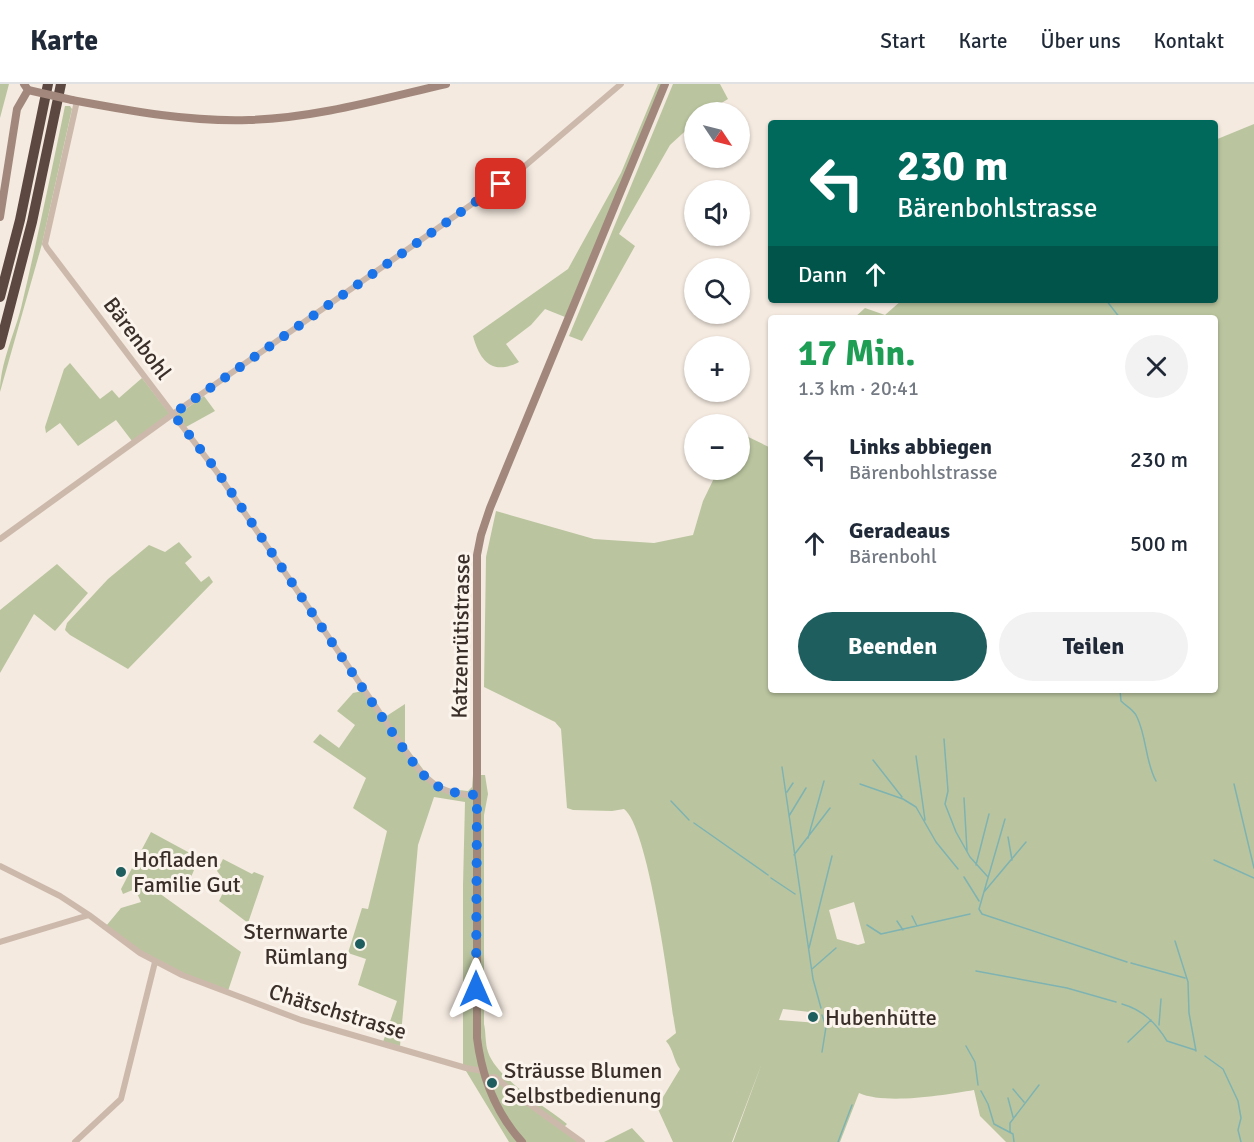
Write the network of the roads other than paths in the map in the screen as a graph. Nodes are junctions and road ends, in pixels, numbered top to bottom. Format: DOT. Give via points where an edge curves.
graph roads {
  1 [pos="48,84"];
  2 [pos="61,84"];
  3 [pos="446,84"];
  4 [pos="621,84"];
  5 [pos="665,84"];
  6 [pos="26,87"];
  7 [pos="75,100"];
  8 [pos="0,216"];
  9 [pos="0,297"];
  10 [pos="0,345"];
  11 [pos="173,414"];
  12 [pos="0,540"];
  13 [pos="477,795"];
  14 [pos="0,866"];
  15 [pos="89,915"];
  16 [pos="0,942"];
  17 [pos="155,962"];
  18 [pos="484,1074"];
  19 [pos="75,1142"];
  20 [pos="522,1142"];
  21 [pos="582,1142"];
  1 -- 9 [label="highway"];
  2 -- 10 [label="highway" via="32,222"];
  3 -- 7 [label="street" via="310,114 251,120 167,117"];
  4 -- 11 [label="street" via="519,171"];
  5 -- 13 [label="street, Katzenrütistrasse" via="481,535 477,555"];
  6 -- 7 [label="street, bridge"];
  6 -- 8 [label="street" via="17,109"];
  7 -- 11 [label="street, Bärenbohl" via="45,244"];
  11 -- 12 [label="street"];
  11 -- 13 [label="street, Bärenbohl" via="224,482 424,777 448,792"];
  13 -- 18 [label="street, Katzenrütistrasse" via="476,1022"];
  14 -- 15 [label="street, Chätschstrasse"];
  15 -- 16 [label="street"];
  15 -- 17 [label="street, Chätschstrasse"];
  17 -- 18 [label="street, Chätschstrasse" via="301,1020"];
  17 -- 19 [label="street" via="121,1099"];
  18 -- 20 [label="street, Katzenrütistrasse" via="500,1113"];
  18 -- 21 [label="street, Chätschstrasse" via="495,1077"];
}
